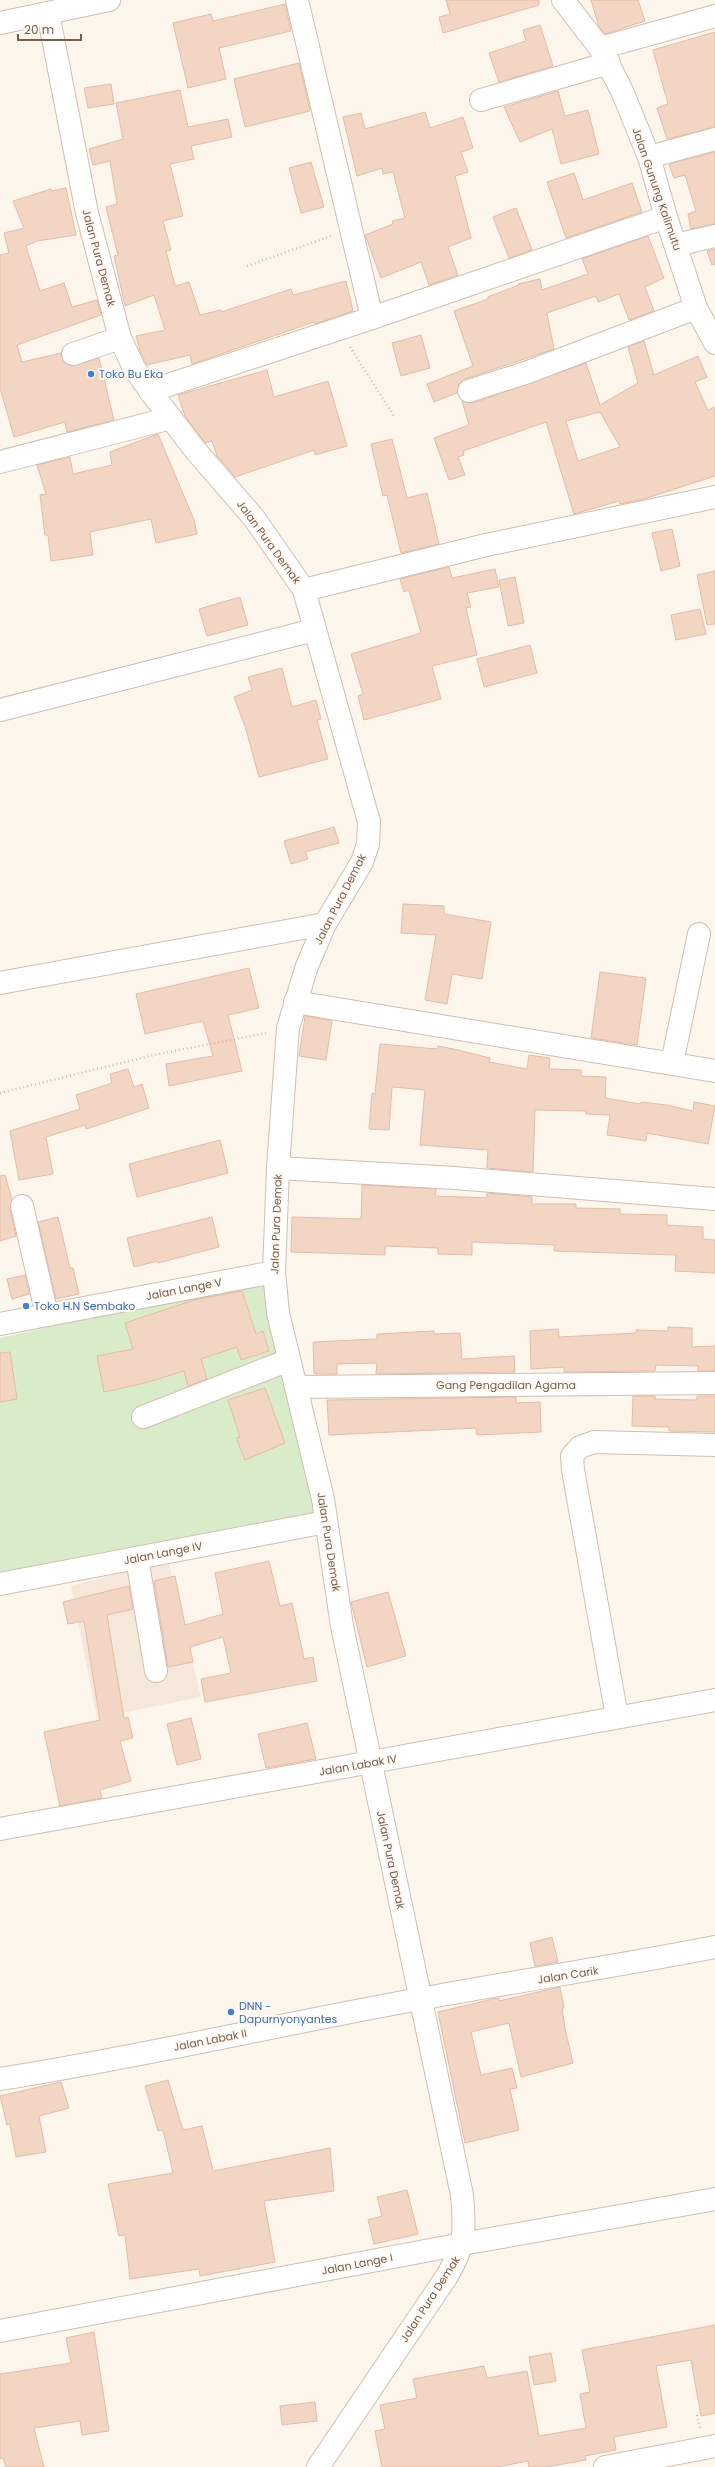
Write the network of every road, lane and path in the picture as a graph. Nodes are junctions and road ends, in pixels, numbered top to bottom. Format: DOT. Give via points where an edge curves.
graph roads {
  1 [pos="109,0"];
  2 [pos="297,0"];
  3 [pos="563,0"];
  4 [pos="48,13"];
  5 [pos="715,16"];
  6 [pos="0,23"];
  7 [pos="604,56"];
  8 [pos="481,100"];
  9 [pos="715,139"];
  10 [pos="649,157"];
  11 [pos="666,217"];
  12 [pos="350,229"];
  13 [pos="715,236"];
  14 [pos="676,245"];
  15 [pos="247,266"];
  16 [pos="696,308"];
  17 [pos="372,318"];
  18 [pos="338,328"];
  19 [pos="120,338"];
  20 [pos="715,343"];
  21 [pos="73,354"];
  22 [pos="150,391"];
  23 [pos="470,391"];
  24 [pos="394,416"];
  25 [pos="171,418"];
  26 [pos="0,462"];
  27 [pos="715,497"];
  28 [pos="304,590"];
  29 [pos="314,630"];
  30 [pos="0,710"];
  31 [pos="325,924"];
  32 [pos="699,934"];
  33 [pos="0,983"];
  34 [pos="295,1002"];
  35 [pos="288,1028"];
  36 [pos="672,1063"];
  37 [pos="715,1071"];
  38 [pos="0,1093"];
  39 [pos="278,1168"];
  40 [pos="715,1199"];
  41 [pos="22,1206"];
  42 [pos="274,1272"];
  43 [pos="46,1315"];
  44 [pos="0,1324"];
  45 [pos="289,1360"];
  46 [pos="715,1383"];
  47 [pos="296,1386"];
  48 [pos="143,1417"];
  49 [pos="715,1445"];
  50 [pos="326,1522"];
  51 [pos="137,1558"];
  52 [pos="0,1584"];
  53 [pos="156,1671"];
  54 [pos="715,1700"];
  55 [pos="617,1717"];
  56 [pos="371,1763"];
  57 [pos="0,1828"];
  58 [pos="715,1947"];
  59 [pos="420,1999"];
  60 [pos="0,2079"];
  61 [pos="715,2199"];
  62 [pos="462,2244"];
  63 [pos="0,2331"];
  64 [pos="715,2446"];
  65 [pos="318,2467"];
  66 [pos="605,2467"];
  1 -- 4 [label="street"];
  2 -- 12 [label="street"];
  3 -- 7 [label="street, Jalan Gunung Kalimutu"];
  4 -- 6 [label="street"];
  4 -- 19 [label="street, Jalan Pura Demak" via="87,213"];
  5 -- 7 [label="street"];
  7 -- 8 [label="street"];
  7 -- 10 [label="street, Jalan Gunung Kalimutu"];
  9 -- 10 [label="street"];
  10 -- 11 [label="street, Jalan Gunung Kalimutu"];
  11 -- 14 [label="street, Jalan Gunung Kalimutu"];
  11 -- 17 [label="street"];
  12 -- 15 [label="path"];
  12 -- 17 [label="street"];
  13 -- 14 [label="street"];
  14 -- 16 [label="street, Jalan Gunung Kalimutu"];
  16 -- 20 [label="street, Jalan Gunung Kalimutu"];
  16 -- 23 [label="street" via="528,372"];
  17 -- 18 [label="street"];
  18 -- 22 [label="street"];
  18 -- 24 [label="path"];
  19 -- 21 [label="street"];
  19 -- 22 [label="street, Jalan Pura Demak" via="134,368"];
  22 -- 25 [label="street, Jalan Pura Demak"];
  25 -- 26 [label="street"];
  25 -- 28 [label="street, Jalan Pura Demak" via="254,518"];
  27 -- 28 [label="street" via="486,545"];
  28 -- 29 [label="street, Jalan Pura Demak"];
  29 -- 30 [label="street"];
  29 -- 31 [label="street, Jalan Pura Demak" via="369,822 368,844 362,862"];
  31 -- 33 [label="street"];
  31 -- 34 [label="street, Jalan Pura Demak"];
  32 -- 36 [label="street"];
  34 -- 35 [label="street, Jalan Pura Demak"];
  34 -- 36 [label="street"];
  35 -- 38 [label="path" via="154,1054"];
  35 -- 39 [label="street, Jalan Pura Demak"];
  36 -- 37 [label="street"];
  39 -- 40 [label="street" via="455,1178"];
  39 -- 42 [label="street, Jalan Pura Demak"];
  41 -- 43 [label="street"];
  42 -- 43 [label="street, Jalan Lange V"];
  42 -- 45 [label="street, Jalan Pura Demak" via="278,1313"];
  43 -- 44 [label="street, Jalan Lange V"];
  45 -- 47 [label="street, Jalan Pura Demak"];
  45 -- 48 [label="street"];
  46 -- 47 [label="street, Gang Pengadilan Agama"];
  47 -- 50 [label="street, Jalan Pura Demak" via="323,1499"];
  49 -- 55 [label="street" via="594,1442 580,1447 572,1456"];
  50 -- 51 [label="street, Jalan Lange IV"];
  50 -- 56 [label="street, Jalan Pura Demak" via="342,1626"];
  51 -- 52 [label="street, Jalan Lange IV"];
  51 -- 53 [label="street"];
  54 -- 55 [label="street, Jalan Labak IV"];
  55 -- 56 [label="street, Jalan Labak IV"];
  56 -- 57 [label="street, Jalan Labak IV"];
  56 -- 59 [label="street, Jalan Pura Demak"];
  58 -- 59 [label="street, Jalan Carik" via="601,1970"];
  59 -- 60 [label="street, Jalan Labak II" via="70,2068"];
  59 -- 62 [label="street, Jalan Pura Demak" via="462,2195 465,2232"];
  61 -- 62 [label="street, Jalan Lange I"];
  62 -- 63 [label="street, Jalan Lange I"];
  62 -- 65 [label="street, Jalan Pura Demak" via="447,2276"];
  64 -- 66 [label="street"];
}
